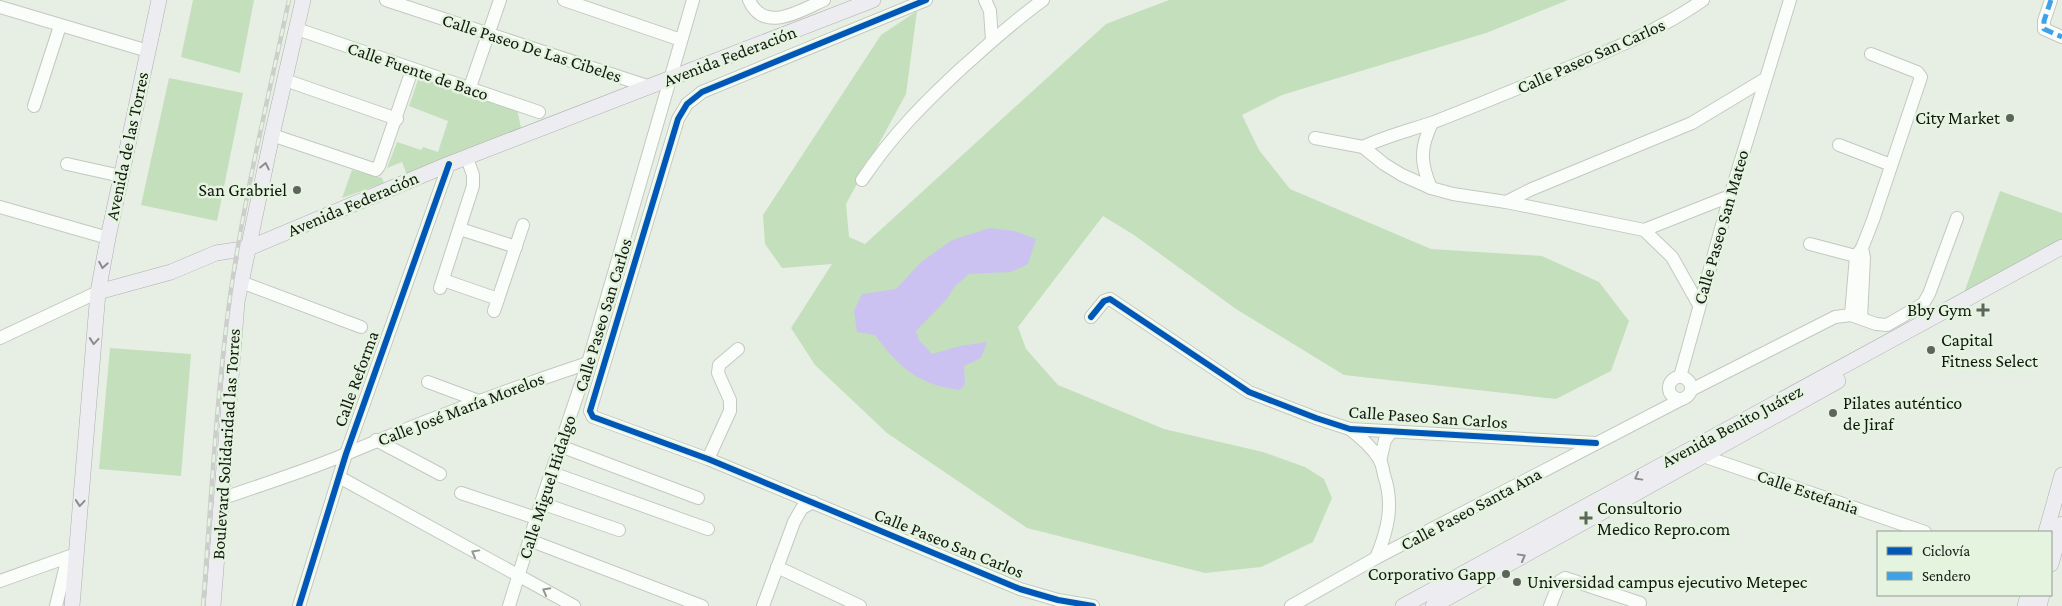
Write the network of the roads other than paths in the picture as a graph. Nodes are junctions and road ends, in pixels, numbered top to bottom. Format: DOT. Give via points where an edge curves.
graph roads {
  1 [pos="159,0"];
  2 [pos="303,0"];
  3 [pos="386,0"];
  4 [pos="500,0"];
  5 [pos="564,0"];
  6 [pos="693,0"];
  7 [pos="749,0"];
  8 [pos="824,0"];
  9 [pos="873,0"];
  10 [pos="926,0"];
  11 [pos="1043,0"];
  12 [pos="1703,0"];
  13 [pos="1790,0"];
  14 [pos="2051,0"];
  15 [pos="988,5"];
  16 [pos="0,7"];
  17 [pos="1016,20"];
  18 [pos="60,26"];
  19 [pos="297,29"];
  20 [pos="488,34"];
  21 [pos="2062,37"];
  22 [pos="681,40"];
  23 [pos="992,40"];
  24 [pos="148,51"];
  25 [pos="1871,54"];
  26 [pos="412,70"];
  27 [pos="1765,79"];
  28 [pos="285,80"];
  29 [pos="670,80"];
  30 [pos="650,87"];
  31 [pos="469,90"];
  32 [pos="34,106"];
  33 [pos="539,112"];
  34 [pos="397,119"];
  35 [pos="1432,122"];
  36 [pos="272,135"];
  37 [pos="1315,138"];
  38 [pos="1839,145"];
  39 [pos="1363,147"];
  40 [pos="468,158"];
  41 [pos="67,164"];
  42 [pos="449,164"];
  43 [pos="1891,165"];
  44 [pos="121,176"];
  45 [pos="862,180"];
  46 [pos="1431,188"];
  47 [pos="1730,196"];
  48 [pos="1506,202"];
  49 [pos="0,207"];
  50 [pos="1956,218"];
  51 [pos="523,225"];
  52 [pos="460,229"];
  53 [pos="1644,230"];
  54 [pos="108,238"];
  55 [pos="1810,244"];
  56 [pos="516,247"];
  57 [pos="2062,247"];
  58 [pos="248,248"];
  59 [pos="1861,254"];
  60 [pos="2062,257"];
  61 [pos="241,282"];
  62 [pos="98,292"];
  63 [pos="1699,305"];
  64 [pos="1856,316"];
  65 [pos="1091,317"];
  66 [pos="361,327"];
  67 [pos="0,338"];
  68 [pos="738,349"];
  69 [pos="588,362"];
  70 [pos="1680,377"];
  71 [pos="428,382"];
  72 [pos="1691,390"];
  73 [pos="1670,392"];
  74 [pos="1682,399"];
  75 [pos="479,402"];
  76 [pos="1652,413"];
  77 [pos="1350,428"];
  78 [pos="1392,431"];
  79 [pos="376,440"];
  80 [pos="1596,444"];
  81 [pos="560,446"];
  82 [pos="1700,450"];
  83 [pos="346,454"];
  84 [pos="708,459"];
  85 [pos="1380,461"];
  86 [pos="552,473"];
  87 [pos="440,474"];
  88 [pos="2062,475"];
  89 [pos="338,477"];
  90 [pos="786,491"];
  91 [pos="461,493"];
  92 [pos="698,498"];
  93 [pos="221,499"];
  94 [pos="814,502"];
  95 [pos="541,503"];
  96 [pos="536,518"];
  97 [pos="2056,519"];
  98 [pos="794,522"];
  99 [pos="708,529"];
  100 [pos="619,530"];
  101 [pos="1922,531"];
  102 [pos="530,540"];
  103 [pos="2052,555"];
  104 [pos="72,556"];
  105 [pos="1376,558"];
  106 [pos="777,567"];
  107 [pos="518,576"];
  108 [pos="0,581"];
  109 [pos="1438,600"];
  110 [pos="1640,603"];
  111 [pos="56,606"];
  112 [pos="72,606"];
  113 [pos="213,606"];
  114 [pos="299,606"];
  115 [pos="509,606"];
  116 [pos="574,606"];
  117 [pos="702,606"];
  118 [pos="763,606"];
  119 [pos="860,606"];
  120 [pos="1093,606"];
  121 [pos="1291,606"];
  122 [pos="1403,606"];
  123 [pos="1550,606"];
  1 -- 24 [label="main road, Avenida de las Torres"];
  2 -- 19 [label="main road"];
  3 -- 20 [label="street, Calle Paseo De Las Cibeles"];
  4 -- 20 [label="street"];
  5 -- 22 [label="street"];
  6 -- 22 [label="street, Calle Miguel Hidalgo"];
  7 -- 8 [label="street" via="765,18 778,19"];
  9 -- 29 [label="main road, Avenida Federación"];
  10 -- 84 [label="street, Calle Paseo San Carlos" via="702,92 682,110 590,411 593,417"];
  11 -- 17 [label="street"];
  12 -- 35 [label="street, Calle Paseo San Carlos" via="1634,40"];
  13 -- 27 [label="street, Calle Paseo San Mateo"];
  14 -- 21 [label="street" via="2044,29"];
  15 -- 17 [label="street"];
  15 -- 23 [label="street"];
  16 -- 18 [label="street"];
  17 -- 23 [label="street"];
  18 -- 24 [label="street"];
  18 -- 32 [label="street"];
  19 -- 26 [label="street, Calle Fuente de Baco"];
  19 -- 28 [label="main road"];
  20 -- 30 [label="street, Calle Paseo De Las Cibeles"];
  20 -- 31 [label="street"];
  22 -- 29 [label="street, Calle Miguel Hidalgo"];
  23 -- 45 [label="street" via="903,125"];
  24 -- 44 [label="main road, Avenida de las Torres"];
  25 -- 43 [label="street" via="1917,72 1921,77"];
  26 -- 31 [label="street, Calle Fuente de Baco"];
  26 -- 34 [label="street"];
  27 -- 47 [label="street, Calle Paseo San Mateo"];
  27 -- 48 [label="street" via="1692,123"];
  28 -- 34 [label="street"];
  28 -- 36 [label="main road"];
  29 -- 30 [label="main road, Avenida Federación"];
  29 -- 69 [label="street, Calle Miguel Hidalgo"];
  30 -- 40 [label="main road, Avenida Federación"];
  31 -- 33 [label="street, Calle Fuente de Baco"];
  34 -- 36 [label="street" via="376,170"];
  35 -- 39 [label="street, Calle Paseo San Carlos"];
  35 -- 46 [label="street" via="1422,149 1422,162"];
  58 -- 36 [label="main road, one-way"];
  37 -- 39 [label="street"];
  38 -- 43 [label="street"];
  39 -- 46 [label="street" via="1402,175"];
  40 -- 42 [label="main road, Avenida Federación"];
  40 -- 52 [label="street" via="477,198"];
  41 -- 44 [label="street"];
  42 -- 58 [label="main road, Avenida Federación"];
  42 -- 83 [label="street, Calle Reforma"];
  43 -- 59 [label="street"];
  44 -- 54 [label="main road, Avenida de las Torres"];
  46 -- 48 [label="street" via="1480,200"];
  47 -- 53 [label="street"];
  47 -- 63 [label="street, Calle Paseo San Mateo"];
  48 -- 53 [label="street"];
  49 -- 54 [label="street"];
  50 -- 64 [label="street" via="1923,304 1887,325"];
  51 -- 56 [label="street"];
  52 -- 56 [label="street"];
  52 -- 56 [label="street" via="441,284 496,305"];
  53 -- 63 [label="street" via="1672,258"];
  54 -- 62 [label="main road, Avenida de las Torres, one-way"];
  55 -- 59 [label="street"];
  57 -- 82 [label="main road, Avenida Benito Juárez"];
  58 -- 61 [label="main road"];
  58 -- 62 [label="main road, Avenida Federación" via="216,253 171,272"];
  59 -- 64 [label="street"];
  60 -- 82 [label="main road, Avenida Benito Juárez"];
  61 -- 66 [label="street"];
  61 -- 93 [label="main road, Boulevard Solidaridad las Torres"];
  62 -- 67 [label="street, Avenida Federación"];
  62 -- 104 [label="main road, one-way"];
  63 -- 70 [label="street, Calle Paseo San Mateo"];
  64 -- 72 [label="street" via="1835,317"];
  65 -- 77 [label="street, Calle Paseo San Carlos" via="1104,301 1110,299 1249,392"];
  68 -- 84 [label="street" via="719,365 718,373 730,400 730,411"];
  69 -- 75 [label="street, Calle José María Morelos"];
  69 -- 81 [label="street, Calle Miguel Hidalgo"];
  70 -- 72 [label="street" via="1690,382"];
  70 -- 73 [label="street" via="1672,380"];
  71 -- 75 [label="street"];
  72 -- 74 [label="street"];
  73 -- 74 [label="street"];
  73 -- 76 [label="street, Calle Paseo Santa Ana"];
  74 -- 76 [label="street, Calle Paseo Santa Ana"];
  75 -- 79 [label="street, Calle José María Morelos"];
  76 -- 80 [label="street, Calle Paseo Santa Ana"];
  77 -- 78 [label="street, Calle Paseo San Carlos"];
  77 -- 85 [label="street"];
  78 -- 80 [label="street, Calle Paseo San Carlos"];
  78 -- 85 [label="street" via="1385,440"];
  79 -- 83 [label="street, Calle José María Morelos"];
  79 -- 87 [label="street"];
  80 -- 105 [label="street, Calle Paseo Santa Ana"];
  81 -- 86 [label="street, Calle Miguel Hidalgo"];
  81 -- 92 [label="street"];
  82 -- 101 [label="street, Calle Estefania"];
  82 -- 109 [label="main road, Avenida Benito Juárez"];
  83 -- 89 [label="street, Calle Reforma"];
  83 -- 93 [label="street, Calle José María Morelos"];
  84 -- 90 [label="street, Calle Paseo San Carlos"];
  85 -- 105 [label="street" via="1387,483 1389,517"];
  86 -- 95 [label="street, Calle Miguel Hidalgo"];
  86 -- 99 [label="street"];
  88 -- 97 [label="main road"];
  107 -- 89 [label="street, one-way"];
  89 -- 114 [label="street, Calle Reforma"];
  90 -- 94 [label="street, Calle Paseo San Carlos"];
  90 -- 98 [label="street" via="794,506"];
  91 -- 96 [label="street"];
  93 -- 113 [label="main road, Boulevard Solidaridad las Torres"];
  94 -- 98 [label="street" via="802,508"];
  94 -- 120 [label="street, Calle Paseo San Carlos" via="1020,589"];
  95 -- 96 [label="street, Calle Miguel Hidalgo"];
  95 -- 100 [label="street"];
  96 -- 102 [label="street, Calle Miguel Hidalgo"];
  97 -- 103 [label="main road"];
  98 -- 106 [label="street"];
  102 -- 107 [label="street, Calle Miguel Hidalgo"];
  102 -- 117 [label="street"];
  104 -- 108 [label="street"];
  104 -- 111 [label="street"];
  104 -- 112 [label="main road"];
  105 -- 121 [label="street, Calle Paseo Santa Ana"];
  106 -- 118 [label="street"];
  106 -- 119 [label="street"];
  107 -- 115 [label="street, Calle Miguel Hidalgo"];
  116 -- 107 [label="street, one-way"];
  109 -- 122 [label="main road, Avenida Benito Juárez"];
  110 -- 123 [label="street" via="1565,578 1560,581"];
}
